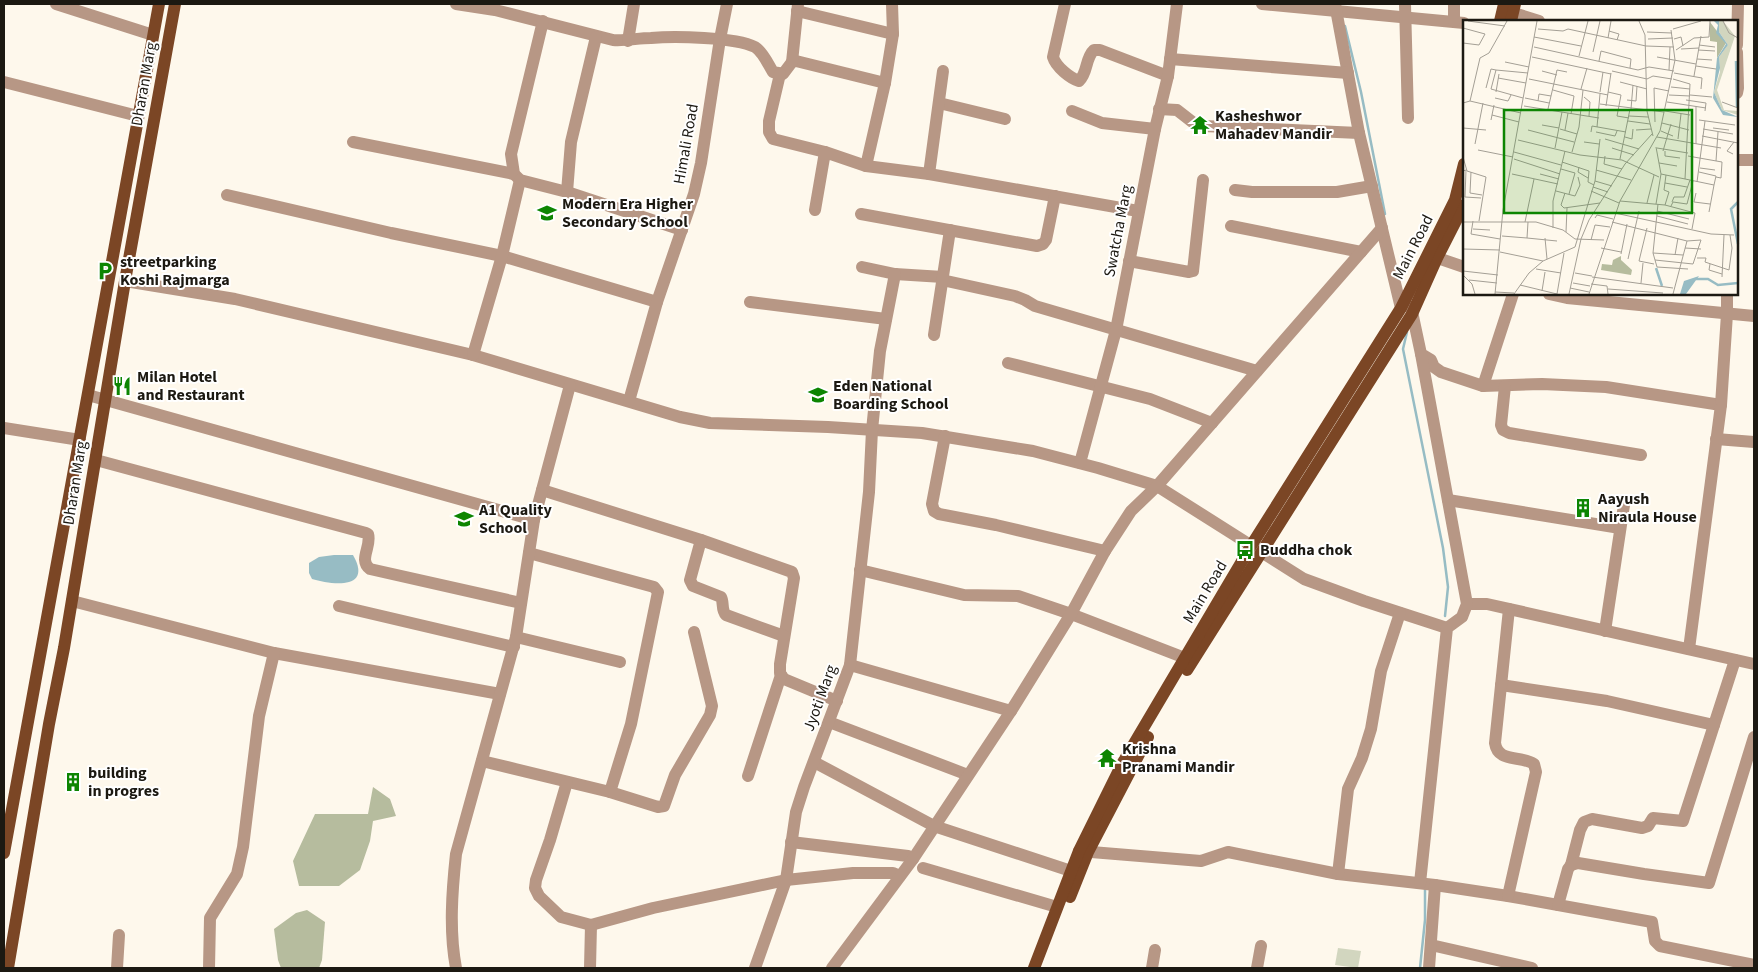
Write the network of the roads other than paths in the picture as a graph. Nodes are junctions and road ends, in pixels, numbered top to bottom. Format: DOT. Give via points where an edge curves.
graph roads {
  1 [pos="56,4"];
  2 [pos="159,4"];
  3 [pos="175,4"];
  4 [pos="456,4"];
  5 [pos="634,4"];
  6 [pos="727,4"];
  7 [pos="892,4"];
  8 [pos="1065,4"];
  9 [pos="1177,4"];
  10 [pos="1262,4"];
  11 [pos="1405,4"];
  12 [pos="1454,4"];
  13 [pos="1738,4"];
  14 [pos="798,7"];
  15 [pos="1335,7"];
  16 [pos="1349,8"];
  17 [pos="1508,12"];
  18 [pos="1405,17"];
  19 [pos="1536,20"];
  20 [pos="1738,20"];
  21 [pos="543,21"];
  22 [pos="1459,22"];
  23 [pos="893,34"];
  24 [pos="153,35"];
  25 [pos="596,37"];
  26 [pos="720,39"];
  27 [pos="628,41"];
  28 [pos="1170,59"];
  29 [pos="792,62"];
  30 [pos="943,71"];
  31 [pos="1348,73"];
  32 [pos="780,74"];
  33 [pos="1168,76"];
  34 [pos="4,82"];
  35 [pos="885,83"];
  36 [pos="939,103"];
  37 [pos="1159,109"];
  38 [pos="1072,111"];
  39 [pos="138,116"];
  40 [pos="1408,118"];
  41 [pos="1005,119"];
  42 [pos="1155,129"];
  43 [pos="1359,133"];
  44 [pos="353,142"];
  45 [pos="825,152"];
  46 [pos="1738,160"];
  47 [pos="1754,160"];
  48 [pos="866,166"];
  49 [pos="1463,168"];
  50 [pos="929,174"];
  51 [pos="517,177"];
  52 [pos="1203,180"];
  53 [pos="1372,186"];
  54 [pos="1235,190"];
  55 [pos="567,192"];
  56 [pos="227,195"];
  57 [pos="1055,196"];
  58 [pos="1463,207"];
  59 [pos="815,210"];
  60 [pos="1138,211"];
  61 [pos="861,214"];
  62 [pos="1230,226"];
  63 [pos="1382,228"];
  64 [pos="682,230"];
  65 [pos="950,230"];
  66 [pos="1361,252"];
  67 [pos="502,256"];
  68 [pos="1432,256"];
  69 [pos="1129,260"];
  70 [pos="862,267"];
  71 [pos="1463,267"];
  72 [pos="895,274"];
  73 [pos="943,279"];
  74 [pos="125,281"];
  75 [pos="1408,293"];
  76 [pos="1514,295"];
  77 [pos="1554,295"];
  78 [pos="1727,295"];
  79 [pos="657,302"];
  80 [pos="750,302"];
  81 [pos="1401,308"];
  82 [pos="1412,314"];
  83 [pos="1727,314"];
  84 [pos="1754,316"];
  85 [pos="886,319"];
  86 [pos="1116,330"];
  87 [pos="934,335"];
  88 [pos="1421,354"];
  89 [pos="473,355"];
  90 [pos="1008,363"];
  91 [pos="1258,371"];
  92 [pos="570,385"];
  93 [pos="1101,386"];
  94 [pos="1483,386"];
  95 [pos="1505,386"];
  96 [pos="88,395"];
  97 [pos="105,400"];
  98 [pos="629,401"];
  99 [pos="1721,405"];
  100 [pos="1212,423"];
  101 [pos="4,428"];
  102 [pos="872,430"];
  103 [pos="945,436"];
  104 [pos="1716,439"];
  105 [pos="80,440"];
  106 [pos="1754,442"];
  107 [pos="1641,455"];
  108 [pos="96,460"];
  109 [pos="1080,463"];
  110 [pos="1158,486"];
  111 [pos="542,490"];
  112 [pos="1448,500"];
  113 [pos="1624,505"];
  114 [pos="534,520"];
  115 [pos="1620,528"];
  116 [pos="701,540"];
  117 [pos="1256,549"];
  118 [pos="1105,551"];
  119 [pos="529,553"];
  120 [pos="860,570"];
  121 [pos="72,601"];
  122 [pos="521,604"];
  123 [pos="1467,604"];
  124 [pos="339,606"];
  125 [pos="1509,609"];
  126 [pos="1400,613"];
  127 [pos="1071,614"];
  128 [pos="1447,628"];
  129 [pos="1605,630"];
  130 [pos="694,632"];
  131 [pos="784,636"];
  132 [pos="515,642"];
  133 [pos="1689,649"];
  134 [pos="274,653"];
  135 [pos="1185,658"];
  136 [pos="1735,660"];
  137 [pos="620,662"];
  138 [pos="1754,664"];
  139 [pos="850,665"];
  140 [pos="781,675"];
  141 [pos="1501,685"];
  142 [pos="500,694"];
  143 [pos="837,701"];
  144 [pos="1011,711"];
  145 [pos="829,722"];
  146 [pos="1714,725"];
  147 [pos="1754,737"];
  148 [pos="482,761"];
  149 [pos="814,762"];
  150 [pos="1749,772"];
  151 [pos="968,775"];
  152 [pos="748,776"];
  153 [pos="567,782"];
  154 [pos="610,792"];
  155 [pos="934,826"];
  156 [pos="791,842"];
  157 [pos="1084,852"];
  158 [pos="4,853"];
  159 [pos="913,859"];
  160 [pos="1571,865"];
  161 [pos="923,868"];
  162 [pos="1071,871"];
  163 [pos="1338,874"];
  164 [pos="900,876"];
  165 [pos="786,880"];
  166 [pos="1420,883"];
  167 [pos="1435,885"];
  168 [pos="1508,896"];
  169 [pos="1558,905"];
  170 [pos="1057,907"];
  171 [pos="591,925"];
  172 [pos="118,935"];
  173 [pos="1431,945"];
  174 [pos="1261,946"];
  175 [pos="1155,950"];
  176 [pos="1754,965"];
  177 [pos="8,968"];
  178 [pos="117,968"];
  179 [pos="209,968"];
  180 [pos="456,968"];
  181 [pos="590,968"];
  182 [pos="755,968"];
  183 [pos="832,968"];
  184 [pos="1034,968"];
  185 [pos="1042,968"];
  186 [pos="1152,968"];
  187 [pos="1257,968"];
  188 [pos="1429,968"];
  189 [pos="1532,968"];
  1 -- 24 [label="street"];
  2 -- 24 [label="main road, Dharan Marg"];
  3 -- 74 [label="main road, Dharan Marg"];
  4 -- 21 [label="street"];
  5 -- 27 [label="street"];
  6 -- 26 [label="street, Himali Road"];
  7 -- 23 [label="street"];
  8 -- 33 [label="street" via="1053,57 1055,63 1074,80 1083,78 1090,53 1094,50"];
  9 -- 28 [label="street, Swatcha Marg"];
  10 -- 15 [label="street"];
  11 -- 18 [label="street"];
  12 -- 22 [label="street"];
  13 -- 20 [label="street"];
  14 -- 23 [label="street"];
  14 -- 29 [label="street"];
  15 -- 16 [label="street"];
  15 -- 31 [label="street"];
  16 -- 18 [label="street"];
  17 -- 19 [label="street"];
  18 -- 22 [label="street"];
  18 -- 40 [label="street"];
  21 -- 25 [label="street"];
  21 -- 51 [label="street" via="511,154"];
  23 -- 35 [label="street"];
  24 -- 39 [label="main road, Dharan Marg"];
  25 -- 27 [label="street"];
  25 -- 55 [label="street" via="571,142"];
  26 -- 27 [label="street"];
  26 -- 32 [label="street" via="754,47 773,72"];
  26 -- 64 [label="street, Himali Road" via="702,163"];
  28 -- 31 [label="street"];
  28 -- 33 [label="street, Swatcha Marg"];
  29 -- 32 [label="street"];
  29 -- 35 [label="street"];
  30 -- 36 [label="street"];
  31 -- 43 [label="street"];
  32 -- 45 [label="street" via="769,121 773,139"];
  33 -- 37 [label="street, Swatcha Marg"];
  34 -- 39 [label="street"];
  35 -- 48 [label="street"];
  36 -- 41 [label="street"];
  36 -- 50 [label="street"];
  37 -- 42 [label="street, Swatcha Marg"];
  37 -- 43 [label="street" via="1176,110 1199,125"];
  38 -- 42 [label="street" via="1102,123"];
  39 -- 96 [label="main road, Dharan Marg"];
  42 -- 60 [label="street, Swatcha Marg"];
  43 -- 53 [label="street"];
  44 -- 51 [label="street"];
  45 -- 48 [label="street"];
  45 -- 59 [label="street"];
  46 -- 47 [label="street"];
  48 -- 50 [label="street"];
  49 -- 68 [label="main road, Main Road" via="1455,200"];
  50 -- 57 [label="street"];
  51 -- 55 [label="street"];
  51 -- 67 [label="street"];
  52 -- 69 [label="street" via="1193,271"];
  53 -- 54 [label="street" via="1328,193"];
  53 -- 63 [label="street"];
  55 -- 64 [label="street"];
  56 -- 67 [label="street"];
  57 -- 60 [label="street"];
  57 -- 65 [label="street" via="1046,240 1040,245"];
  58 -- 68 [label="main road, Main Road"];
  60 -- 69 [label="street, Swatcha Marg"];
  61 -- 65 [label="street"];
  62 -- 66 [label="street"];
  63 -- 66 [label="street"];
  63 -- 81 [label="street"];
  64 -- 79 [label="street, Himali Road"];
  65 -- 73 [label="street"];
  66 -- 91 [label="street"];
  67 -- 79 [label="street"];
  67 -- 89 [label="street"];
  68 -- 71 [label="street"];
  68 -- 75 [label="main road, Main Road"];
  68 -- 82 [label="main road, Main Road"];
  69 -- 86 [label="street, Swatcha Marg"];
  70 -- 72 [label="street"];
  72 -- 73 [label="street"];
  72 -- 85 [label="street, Jyoti Marg"];
  73 -- 86 [label="street" via="1015,296 1035,306"];
  73 -- 87 [label="street"];
  74 -- 89 [label="street" via="236,299"];
  74 -- 97 [label="main road, Dharan Marg"];
  75 -- 81 [label="main road, Main Road"];
  75 -- 82 [label="street"];
  76 -- 94 [label="street"];
  77 -- 83 [label="street"];
  78 -- 83 [label="street"];
  79 -- 98 [label="street, Himali Road"];
  80 -- 85 [label="street"];
  81 -- 117 [label="main road, Main Road"];
  82 -- 88 [label="street"];
  82 -- 117 [label="main road, Main Road"];
  83 -- 84 [label="street"];
  83 -- 99 [label="street"];
  85 -- 102 [label="street, Jyoti Marg"];
  86 -- 91 [label="street"];
  86 -- 93 [label="street, Swatcha Marg"];
  88 -- 94 [label="street" via="1431,360 1440,372"];
  88 -- 112 [label="street"];
  89 -- 92 [label="street"];
  90 -- 93 [label="street"];
  91 -- 100 [label="street"];
  92 -- 98 [label="street"];
  92 -- 111 [label="street"];
  93 -- 100 [label="street" via="1150,399"];
  93 -- 109 [label="street, Swatcha Marg"];
  94 -- 95 [label="street"];
  95 -- 99 [label="street" via="1606,387"];
  95 -- 107 [label="street" via="1503,430"];
  96 -- 97 [label="street"];
  96 -- 105 [label="main road, Dharan Marg"];
  97 -- 108 [label="main road, Dharan Marg"];
  97 -- 114 [label="street"];
  98 -- 102 [label="street" via="710,423"];
  99 -- 104 [label="street"];
  100 -- 110 [label="street"];
  101 -- 105 [label="street"];
  102 -- 103 [label="street"];
  102 -- 120 [label="street, Jyoti Marg"];
  103 -- 109 [label="street" via="1033,451"];
  103 -- 118 [label="street" via="932,504 934,511"];
  104 -- 106 [label="street"];
  104 -- 133 [label="street"];
  105 -- 158 [label="main road, Dharan Marg"];
  108 -- 121 [label="main road, Dharan Marg"];
  108 -- 122 [label="street" via="366,533 369,540 364,562 370,569"];
  109 -- 110 [label="street"];
  110 -- 117 [label="street"];
  110 -- 118 [label="street" via="1131,511"];
  111 -- 114 [label="street"];
  111 -- 116 [label="street"];
  112 -- 115 [label="street"];
  112 -- 123 [label="street"];
  113 -- 115 [label="street"];
  114 -- 119 [label="street"];
  115 -- 129 [label="street"];
  116 -- 131 [label="street" via="690,580 693,586 720,597 726,615"];
  116 -- 131 [label="street" via="794,573"];
  117 -- 126 [label="street" via="1304,579"];
  117 -- 135 [label="main road, Main Road"];
  117 -- 157 [label="main road, Main Road" via="1165,704"];
  118 -- 127 [label="street"];
  119 -- 122 [label="street"];
  119 -- 154 [label="street" via="654,587 658,592 631,724"];
  120 -- 127 [label="street" via="964,595 1018,596"];
  120 -- 139 [label="street, Jyoti Marg"];
  121 -- 134 [label="street"];
  121 -- 177 [label="main road, Dharan Marg"];
  122 -- 132 [label="street"];
  123 -- 125 [label="street"];
  123 -- 128 [label="street" via="1462,617"];
  124 -- 132 [label="street"];
  125 -- 129 [label="street"];
  125 -- 141 [label="street"];
  126 -- 128 [label="street"];
  126 -- 163 [label="street" via="1381,671 1362,758 1348,789"];
  127 -- 135 [label="street"];
  127 -- 144 [label="street"];
  128 -- 166 [label="street"];
  129 -- 133 [label="street"];
  130 -- 154 [label="street" via="712,706 675,775 665,804 658,807"];
  131 -- 140 [label="street"];
  132 -- 137 [label="street"];
  132 -- 142 [label="street"];
  133 -- 136 [label="street"];
  134 -- 142 [label="street"];
  134 -- 179 [label="street" via="259,716 237,874 210,918"];
  135 -- 157 [label="main road, Main Road" via="1122,764"];
  136 -- 138 [label="street"];
  136 -- 146 [label="street"];
  139 -- 143 [label="street, Jyoti Marg"];
  139 -- 144 [label="street"];
  140 -- 143 [label="street"];
  140 -- 152 [label="street"];
  141 -- 146 [label="street" via="1606,701"];
  141 -- 168 [label="street" via="1496,750 1500,755 1528,760 1534,764 1536,772"];
  142 -- 148 [label="street"];
  143 -- 145 [label="street, Jyoti Marg"];
  144 -- 151 [label="street"];
  145 -- 149 [label="street, Jyoti Marg"];
  145 -- 151 [label="street"];
  146 -- 160 [label="street" via="1683,821 1652,818 1648,826 1642,828 1592,819 1584,822"];
  147 -- 150 [label="street"];
  148 -- 153 [label="street"];
  148 -- 180 [label="street" via="456,854 452,891"];
  149 -- 155 [label="street"];
  149 -- 156 [label="street, Jyoti Marg" via="796,812"];
  150 -- 160 [label="street" via="1722,837 1709,883 1578,863"];
  151 -- 155 [label="street"];
  153 -- 154 [label="street"];
  153 -- 171 [label="street" via="535,888 561,917"];
  155 -- 159 [label="street"];
  155 -- 162 [label="street"];
  156 -- 159 [label="street"];
  156 -- 165 [label="street, Jyoti Marg"];
  157 -- 162 [label="main road, Main Road"];
  157 -- 163 [label="street" via="1200,861 1228,852"];
  157 -- 185 [label="main road, Main Road"];
  159 -- 164 [label="street"];
  160 -- 169 [label="street"];
  161 -- 170 [label="street"];
  162 -- 170 [label="main road, Main Road"];
  163 -- 166 [label="street"];
  164 -- 165 [label="street" via="893,873 853,873"];
  164 -- 183 [label="street"];
  165 -- 171 [label="street" via="653,908"];
  165 -- 182 [label="street, Jyoti Marg"];
  166 -- 167 [label="street"];
  167 -- 168 [label="street"];
  167 -- 173 [label="street"];
  168 -- 169 [label="street"];
  169 -- 176 [label="street" via="1652,922 1655,941 1660,946"];
  170 -- 184 [label="main road, Main Road"];
  171 -- 181 [label="street"];
  172 -- 178 [label="street"];
  173 -- 188 [label="street"];
  173 -- 189 [label="street"];
  174 -- 187 [label="street"];
  175 -- 186 [label="street"];
}
